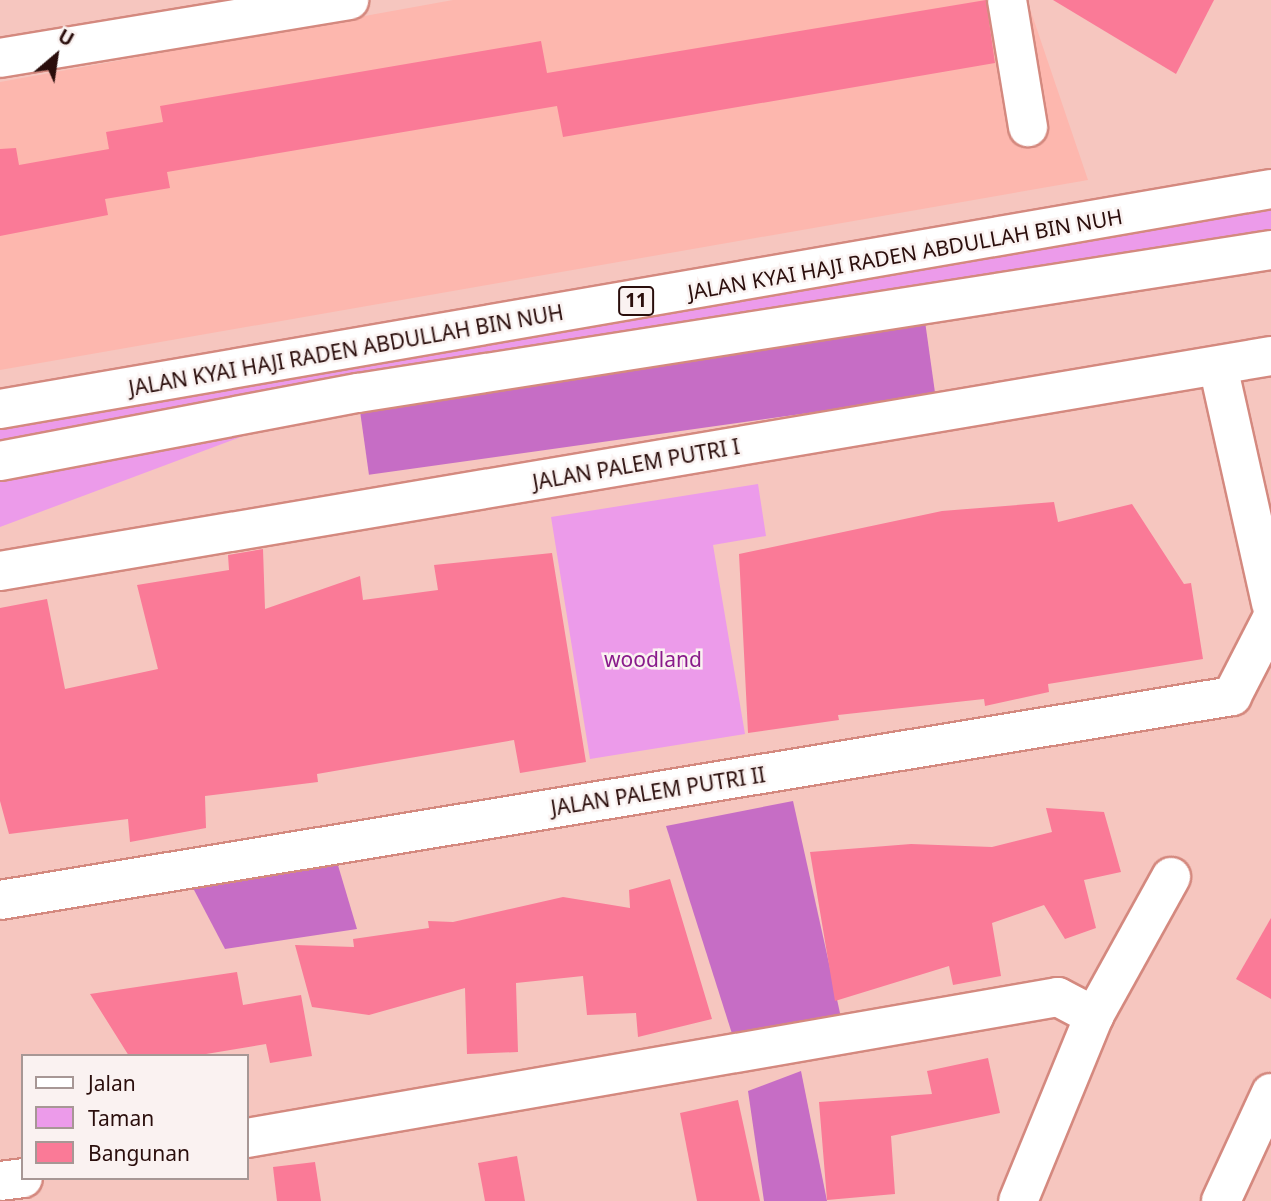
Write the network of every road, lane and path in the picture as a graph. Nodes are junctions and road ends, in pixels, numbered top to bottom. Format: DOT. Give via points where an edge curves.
graph roads {
  1 [pos="349,0"];
  2 [pos="1007,0"];
  3 [pos="0,58"];
  4 [pos="1028,127"];
  5 [pos="1271,189"];
  6 [pos="1271,250"];
  7 [pos="918,253"];
  8 [pos="923,307"];
  9 [pos="1271,356"];
  10 [pos="1218,366"];
  11 [pos="0,408"];
  12 [pos="0,461"];
  13 [pos="0,571"];
  14 [pos="1271,604"];
  15 [pos="1271,620"];
  16 [pos="1171,877"];
  17 [pos="0,900"];
  18 [pos="1094,1016"];
  19 [pos="1271,1093"];
  20 [pos="248,1139"];
  21 [pos="21,1178"];
  22 [pos="24,1180"];
  23 [pos="0,1181"];
  24 [pos="29,1201"];
  25 [pos="1018,1201"];
  26 [pos="1221,1201"];
  1 -- 3 [label="main road"];
  2 -- 4 [label="main road"];
  5 -- 7 [label="main road, JALAN KYAI HAJI RADEN ABDULLAH BIN NUH / 11"];
  6 -- 8 [label="main road, 11"];
  7 -- 8 [label="main road"];
  7 -- 11 [label="main road, JALAN KYAI HAJI RADEN ABDULLAH BIN NUH / 11"];
  8 -- 12 [label="main road, 11" via="358,393"];
  9 -- 10 [label="main road, JALAN PALEM PUTRI I"];
  10 -- 13 [label="main road, JALAN PALEM PUTRI I"];
  10 -- 14 [label="main road"];
  15 -- 17 [label="main road, JALAN PALEM PUTRI II" via="1232,696"];
  16 -- 18 [label="main road"];
  18 -- 20 [label="main road" via="1059,997 1031,999"];
  18 -- 25 [label="main road"];
  19 -- 26 [label="main road"];
  21 -- 23 [label="main road"];
  22 -- 24 [label="main road"];
}
